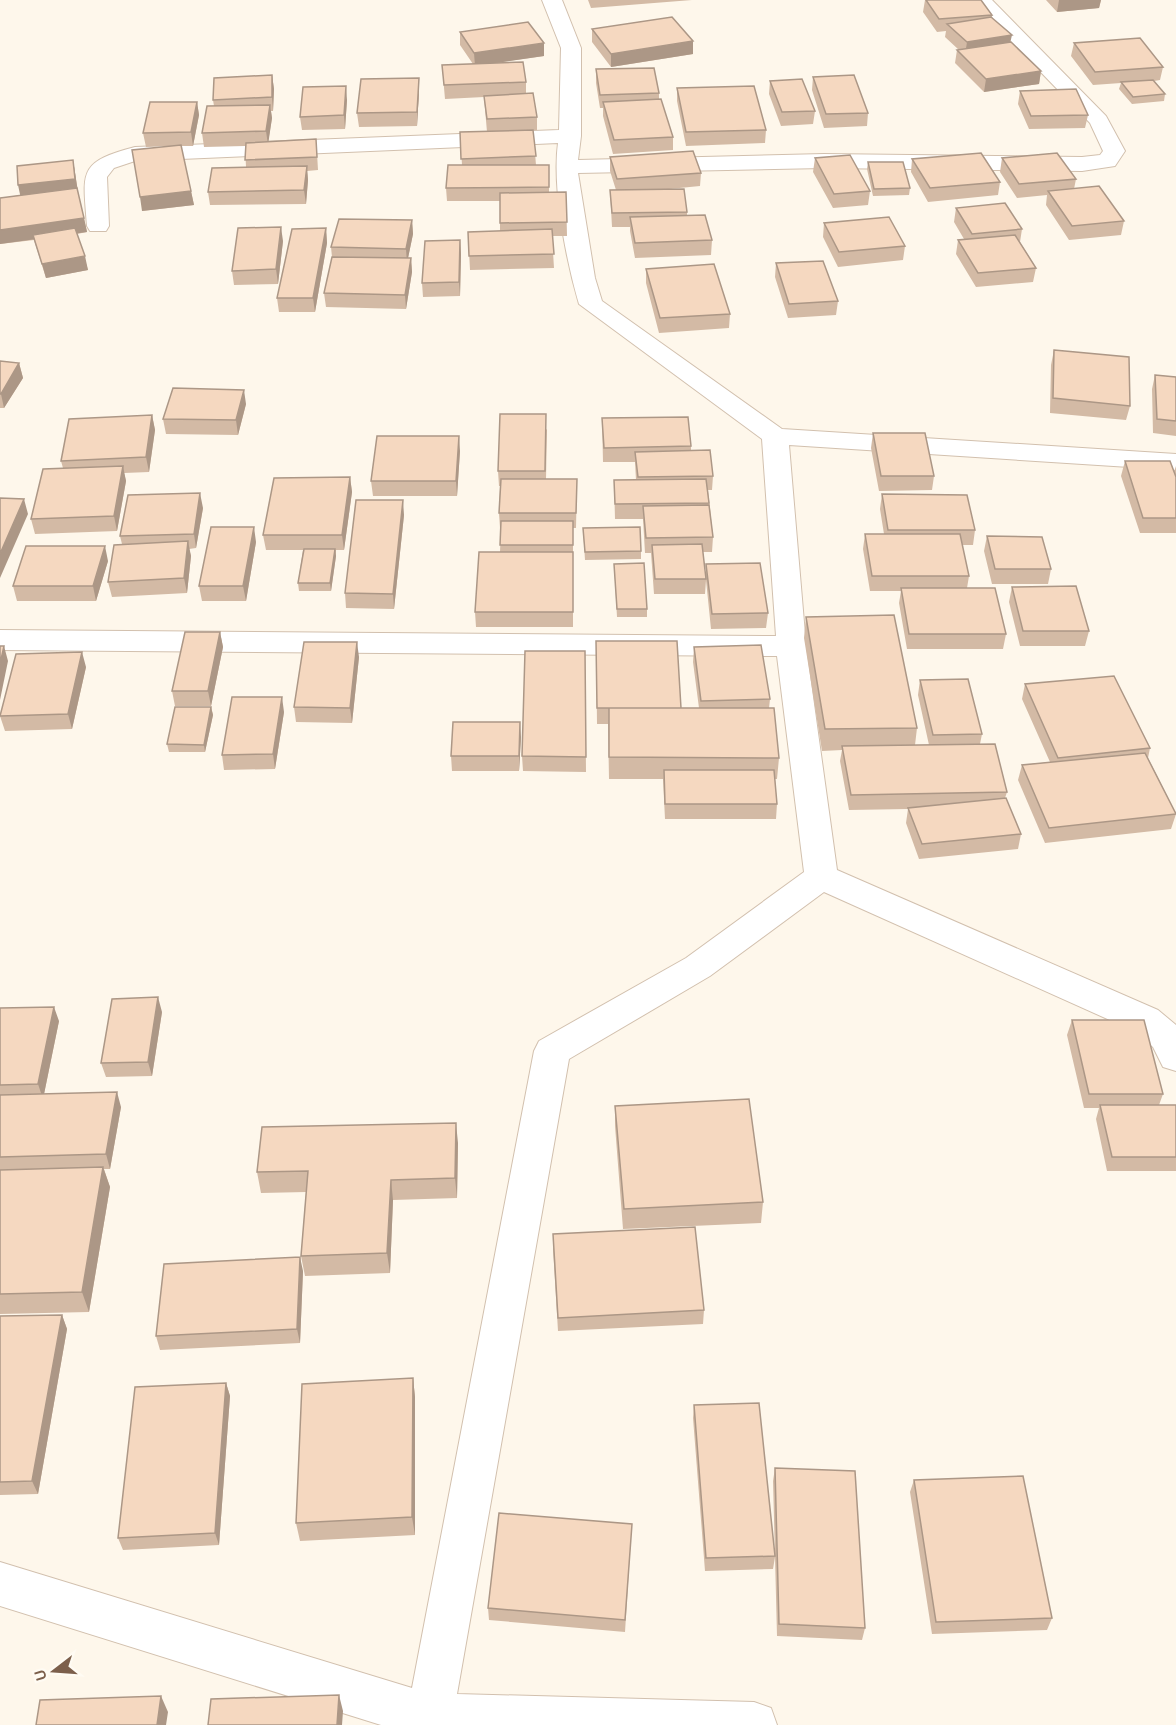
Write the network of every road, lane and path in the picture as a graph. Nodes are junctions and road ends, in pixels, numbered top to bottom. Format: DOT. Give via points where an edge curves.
graph roads {
  1 [pos="552,0"];
  2 [pos="981,0"];
  3 [pos="570,136"];
  4 [pos="566,166"];
  5 [pos="98,226"];
  6 [pos="775,436"];
  7 [pos="1176,462"];
  8 [pos="0,640"];
  9 [pos="791,646"];
  10 [pos="821,878"];
  11 [pos="1176,1057"];
  12 [pos="0,1584"];
  13 [pos="429,1721"];
  14 [pos="754,1725"];
  1 -- 3 [label="street" via="571,48"];
  2 -- 4 [label="street" via="1099,120 1114,151 1107,160 1082,164 909,159"];
  3 -- 4 [label="street"];
  3 -- 5 [label="street" via="135,154 101,165 96,173"];
  4 -- 6 [label="street" via="583,278 591,304"];
  6 -- 7 [label="street"];
  6 -- 9 [label="street"];
  8 -- 9 [label="street"];
  9 -- 10 [label="street"];
  10 -- 11 [label="street" via="1145,1020 1166,1037"];
  10 -- 13 [label="street" via="698,966 552,1051"];
  12 -- 13 [label="street"];
  13 -- 14 [label="street"];
}
